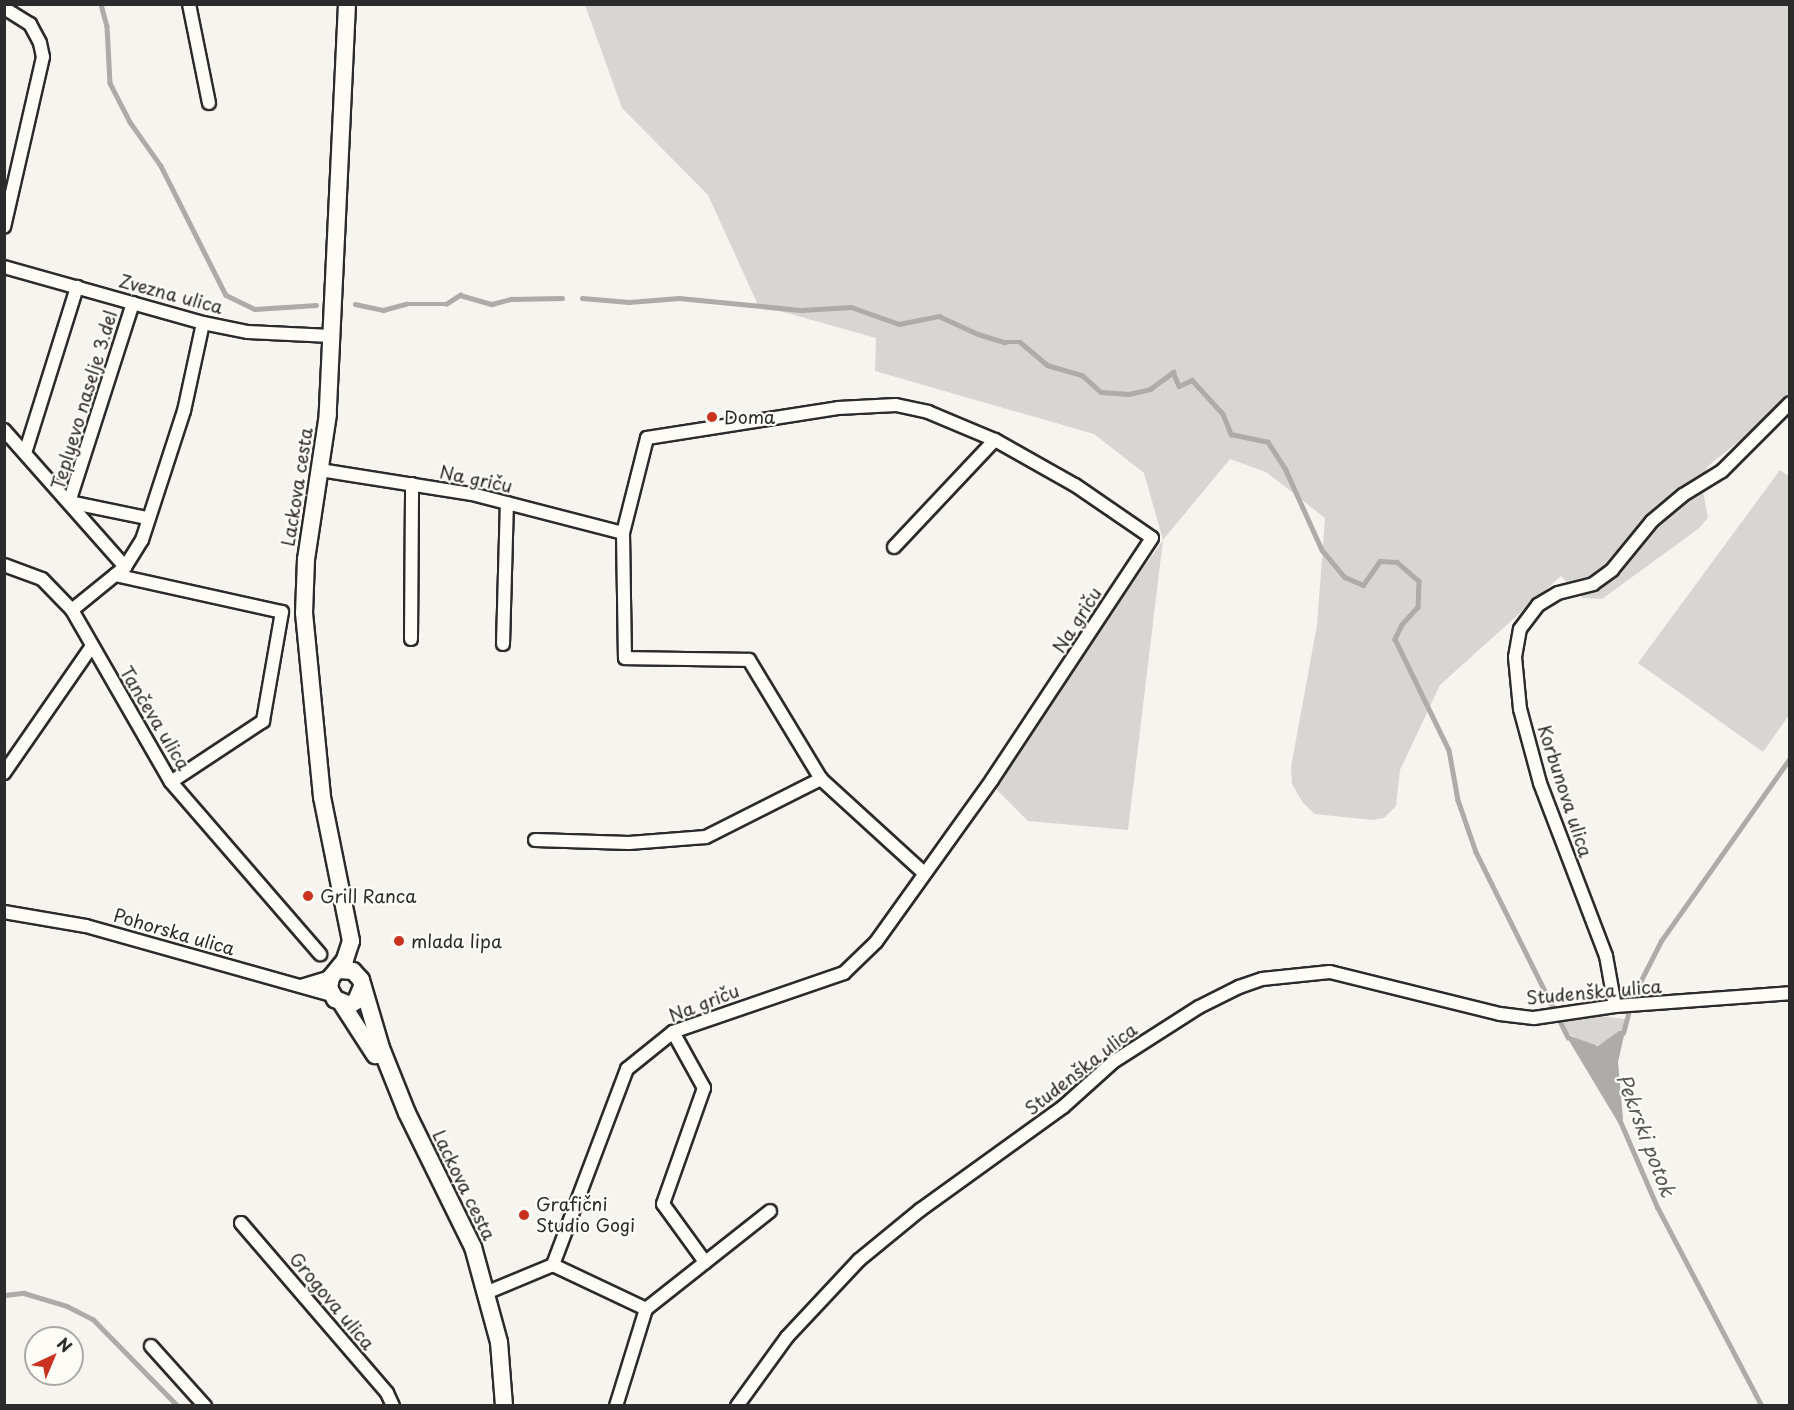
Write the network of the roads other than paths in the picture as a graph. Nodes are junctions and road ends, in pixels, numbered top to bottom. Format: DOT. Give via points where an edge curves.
graph roads {
  1 [pos="189,4"];
  2 [pos="347,4"];
  3 [pos="4,8"];
  4 [pos="210,103"];
  5 [pos="4,170"];
  6 [pos="18,174"];
  7 [pos="4,227"];
  8 [pos="4,267"];
  9 [pos="77,287"];
  10 [pos="133,303"];
  11 [pos="202,323"];
  12 [pos="331,336"];
  13 [pos="1790,403"];
  14 [pos="4,430"];
  15 [pos="995,440"];
  16 [pos="26,450"];
  17 [pos="320,470"];
  18 [pos="412,484"];
  19 [pos="69,502"];
  20 [pos="507,503"];
  21 [pos="147,518"];
  22 [pos="623,533"];
  23 [pos="894,547"];
  24 [pos="4,565"];
  25 [pos="120,571"];
  26 [pos="72,610"];
  27 [pos="411,639"];
  28 [pos="503,644"];
  29 [pos="92,646"];
  30 [pos="4,773"];
  31 [pos="821,779"];
  32 [pos="171,782"];
  33 [pos="535,840"];
  34 [pos="924,873"];
  35 [pos="4,912"];
  36 [pos="351,941"];
  37 [pos="320,954"];
  38 [pos="335,973"];
  39 [pos="360,981"];
  40 [pos="301,986"];
  41 [pos="1790,993"];
  42 [pos="336,999"];
  43 [pos="1619,1006"];
  44 [pos="673,1032"];
  45 [pos="407,1113"];
  46 [pos="770,1211"];
  47 [pos="241,1223"];
  48 [pos="705,1262"];
  49 [pos="553,1265"];
  50 [pos="488,1292"];
  51 [pos="646,1309"];
  52 [pos="151,1346"];
  53 [pos="205,1406"];
  54 [pos="393,1406"];
  55 [pos="504,1406"];
  56 [pos="616,1406"];
  57 [pos="737,1406"];
  1 -- 4 [label="street"];
  2 -- 12 [label="street, Lackova cesta"];
  3 -- 6 [label="street" via="30,24 43,57"];
  5 -- 6 [label="street"];
  6 -- 7 [label="street"];
  8 -- 9 [label="street, Zvezna ulica"];
  9 -- 10 [label="street, Zvezna ulica"];
  9 -- 16 [label="street"];
  10 -- 11 [label="street, Zvezna ulica"];
  10 -- 19 [label="street, Teplyevo naselje 3.del"];
  11 -- 12 [label="street, Zvezna ulica" via="248,332"];
  11 -- 21 [label="street" via="184,411"];
  12 -- 17 [label="street, Lackova cesta"];
  13 -- 43 [label="street, Korbunova ulica" via="1722,471 1683,495 1652,521 1612,570 1593,584 1558,593 1538,605 1526,617 1516,643 1515,683 1540,783 1606,956"];
  14 -- 16 [label="street"];
  15 -- 22 [label="street, Na griču" via="928,412 896,405 838,408 647,438"];
  15 -- 23 [label="street"];
  15 -- 34 [label="street, Na griču" via="1075,485 1152,538 992,780"];
  16 -- 19 [label="street"];
  17 -- 18 [label="street, Na griču"];
  17 -- 36 [label="street, Lackova cesta" via="306,559 304,613 322,797"];
  18 -- 20 [label="street, Na griču"];
  18 -- 27 [label="street"];
  19 -- 21 [label="street, Teplyevo naselje 3.del"];
  19 -- 25 [label="street"];
  20 -- 22 [label="street, Na griču"];
  20 -- 28 [label="street"];
  21 -- 25 [label="street" via="142,540"];
  22 -- 31 [label="street, Na griču" via="625,658 749,660"];
  24 -- 26 [label="street, Tančeva ulica" via="42,579"];
  25 -- 26 [label="street"];
  25 -- 32 [label="street" via="282,612 264,721"];
  26 -- 29 [label="street, Tančeva ulica"];
  29 -- 30 [label="street"];
  29 -- 32 [label="street, Tančeva ulica"];
  31 -- 33 [label="street" via="706,837 629,843"];
  31 -- 34 [label="street, Na griču"];
  32 -- 37 [label="street, Tančeva ulica"];
  34 -- 44 [label="street, Na griču" via="876,942 843,973"];
  35 -- 40 [label="street, Pohorska ulica" via="86,926"];
  36 -- 38 [label="street"];
  36 -- 39 [label="street, Lackova cesta"];
  38 -- 39 [label="street" via="346,968"];
  38 -- 40 [label="street"];
  38 -- 42 [label="street"];
  39 -- 42 [label="street" via="356,1001"];
  39 -- 45 [label="street, Lackova cesta"];
  40 -- 42 [label="street, Pohorska ulica"];
  41 -- 43 [label="street, Studenška ulica"];
  42 -- 45 [label="street" via="363,1032"];
  43 -- 57 [label="street, Studenška ulica" via="1545,1017 1500,1014 1330,972 1262,979 1239,987 1199,1007 1113,1062 1063,1107 920,1210 859,1260 787,1337"];
  44 -- 48 [label="street" via="704,1088 663,1204"];
  44 -- 49 [label="street, Na griču" via="627,1069"];
  45 -- 50 [label="street, Lackova cesta" via="473,1247"];
  46 -- 48 [label="street"];
  47 -- 54 [label="street, Grogova ulica" via="387,1393"];
  48 -- 51 [label="street"];
  49 -- 50 [label="street"];
  49 -- 51 [label="street"];
  50 -- 55 [label="street, Lackova cesta" via="499,1342"];
  51 -- 56 [label="street"];
  52 -- 53 [label="street"];
}
